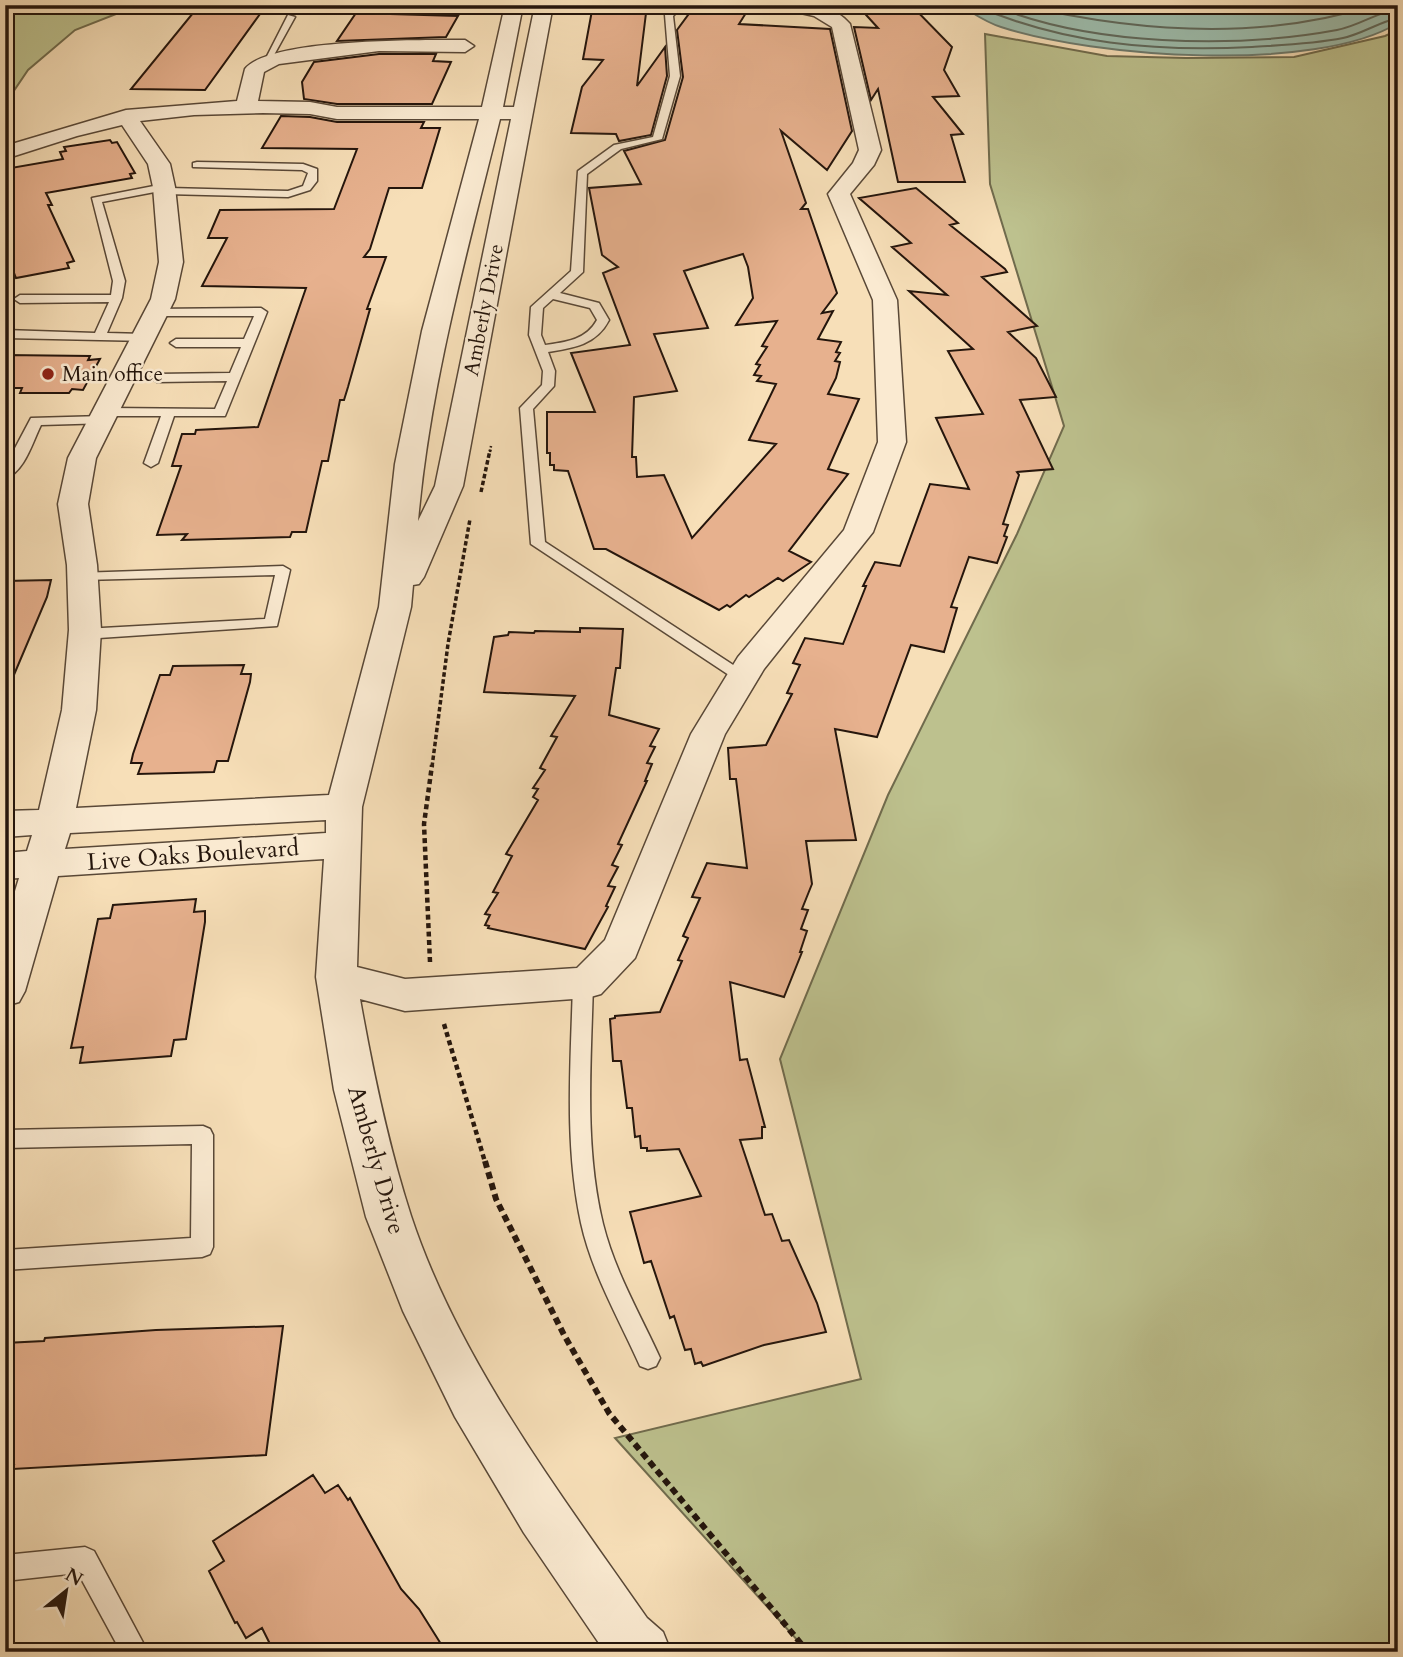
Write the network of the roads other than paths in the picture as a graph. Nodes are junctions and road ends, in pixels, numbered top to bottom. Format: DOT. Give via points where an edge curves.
graph roads {
  1 [pos="514,5"];
  2 [pos="544,5"];
  3 [pos="680,5"];
  4 [pos="789,5"];
  5 [pos="291,17"];
  6 [pos="466,46"];
  7 [pos="265,62"];
  8 [pos="246,107"];
  9 [pos="524,107"];
  10 [pos="492,108"];
  11 [pos="126,116"];
  12 [pos="5,153"];
  13 [pos="197,165"];
  14 [pos="164,189"];
  15 [pos="552,295"];
  16 [pos="116,298"];
  17 [pos="20,299"];
  18 [pos="157,312"];
  19 [pos="5,334"];
  20 [pos="99,337"];
  21 [pos="144,338"];
  22 [pos="176,343"];
  23 [pos="248,344"];
  24 [pos="542,349"];
  25 [pos="156,377"];
  26 [pos="234,377"];
  27 [pos="169,412"];
  28 [pos="106,416"];
  29 [pos="151,463"];
  30 [pos="5,475"];
  31 [pos="83,576"];
  32 [pos="395,607"];
  33 [pos="84,634"];
  34 [pos="741,678"];
  35 [pos="55,821"];
  36 [pos="5,824"];
  37 [pos="344,826"];
  38 [pos="24,866"];
  39 [pos="336,977"];
  40 [pos="583,983"];
  41 [pos="5,991"];
  42 [pos="5,1139"];
  43 [pos="5,1259"];
  44 [pos="648,1358"];
  45 [pos="5,1568"];
  46 [pos="135,1652"];
  47 [pos="643,1652"];
  1 -- 10 [label="street, Amberly Drive"];
  2 -- 9 [label="street, Amberly Drive"];
  3 -- 15 [label="lane" via="669,15 674,76 657,139 618,148 582,173 577,272"];
  4 -- 34 [label="street" via="820,12 841,24 870,150 839,194 885,300 892,442 858,532"];
  5 -- 7 [label="lane"];
  6 -- 7 [label="street" via="379,45"];
  7 -- 8 [label="street" via="256,69"];
  8 -- 10 [label="street" via="320,108 337,113"];
  8 -- 11 [label="street" via="170,109"];
  9 -- 10 [label="street"];
  9 -- 32 [label="street, Amberly Drive" via="449,486"];
  10 -- 32 [label="street, Amberly Drive" via="435,331 409,464"];
  11 -- 12 [label="street"];
  11 -- 14 [label="street" via="159,164"];
  13 -- 14 [label="lane" via="303,167 313,171 313,180 300,193 288,194"];
  14 -- 16 [label="lane" via="96,200 118,281"];
  14 -- 18 [label="street" via="171,261"];
  15 -- 24 [label="lane" via="537,307 535,335"];
  15 -- 24 [label="lane" via="595,306 603,320 592,337"];
  16 -- 17 [label="lane"];
  16 -- 20 [label="lane"];
  18 -- 21 [label="street"];
  18 -- 23 [label="lane" via="261,312"];
  19 -- 20 [label="lane"];
  20 -- 21 [label="lane"];
  21 -- 28 [label="street"];
  22 -- 23 [label="lane"];
  23 -- 26 [label="lane"];
  24 -- 34 [label="lane" via="550,371 548,386 526,408 538,544"];
  25 -- 26 [label="lane"];
  26 -- 27 [label="lane" via="220,413"];
  27 -- 28 [label="lane"];
  27 -- 29 [label="lane"];
  28 -- 30 [label="lane" via="36,421 16,464"];
  28 -- 31 [label="street" via="82,458 73,504"];
  31 -- 33 [label="street"];
  31 -- 33 [label="lane" via="283,570 272,623"];
  32 -- 37 [label="street, Amberly Drive"];
  33 -- 35 [label="street" via="79,710"];
  34 -- 40 [label="street" via="708,734 621,948"];
  35 -- 36 [label="street, Live Oaks Boulevard"];
  35 -- 37 [label="street, Live Oaks Boulevard"];
  35 -- 38 [label="street"];
  37 -- 38 [label="street, Live Oaks Boulevard"];
  37 -- 39 [label="street, Amberly Drive"];
  38 -- 41 [label="street"];
  39 -- 40 [label="street" via="405,995"];
  39 -- 47 [label="street, Amberly Drive" via="355,1090 386,1205 427,1311 473,1400 543,1514"];
  40 -- 44 [label="lane" via="584,1177 601,1254"];
  42 -- 43 [label="lane" via="203,1135 202,1247"];
  45 -- 46 [label="lane" via="85,1560"];
}
